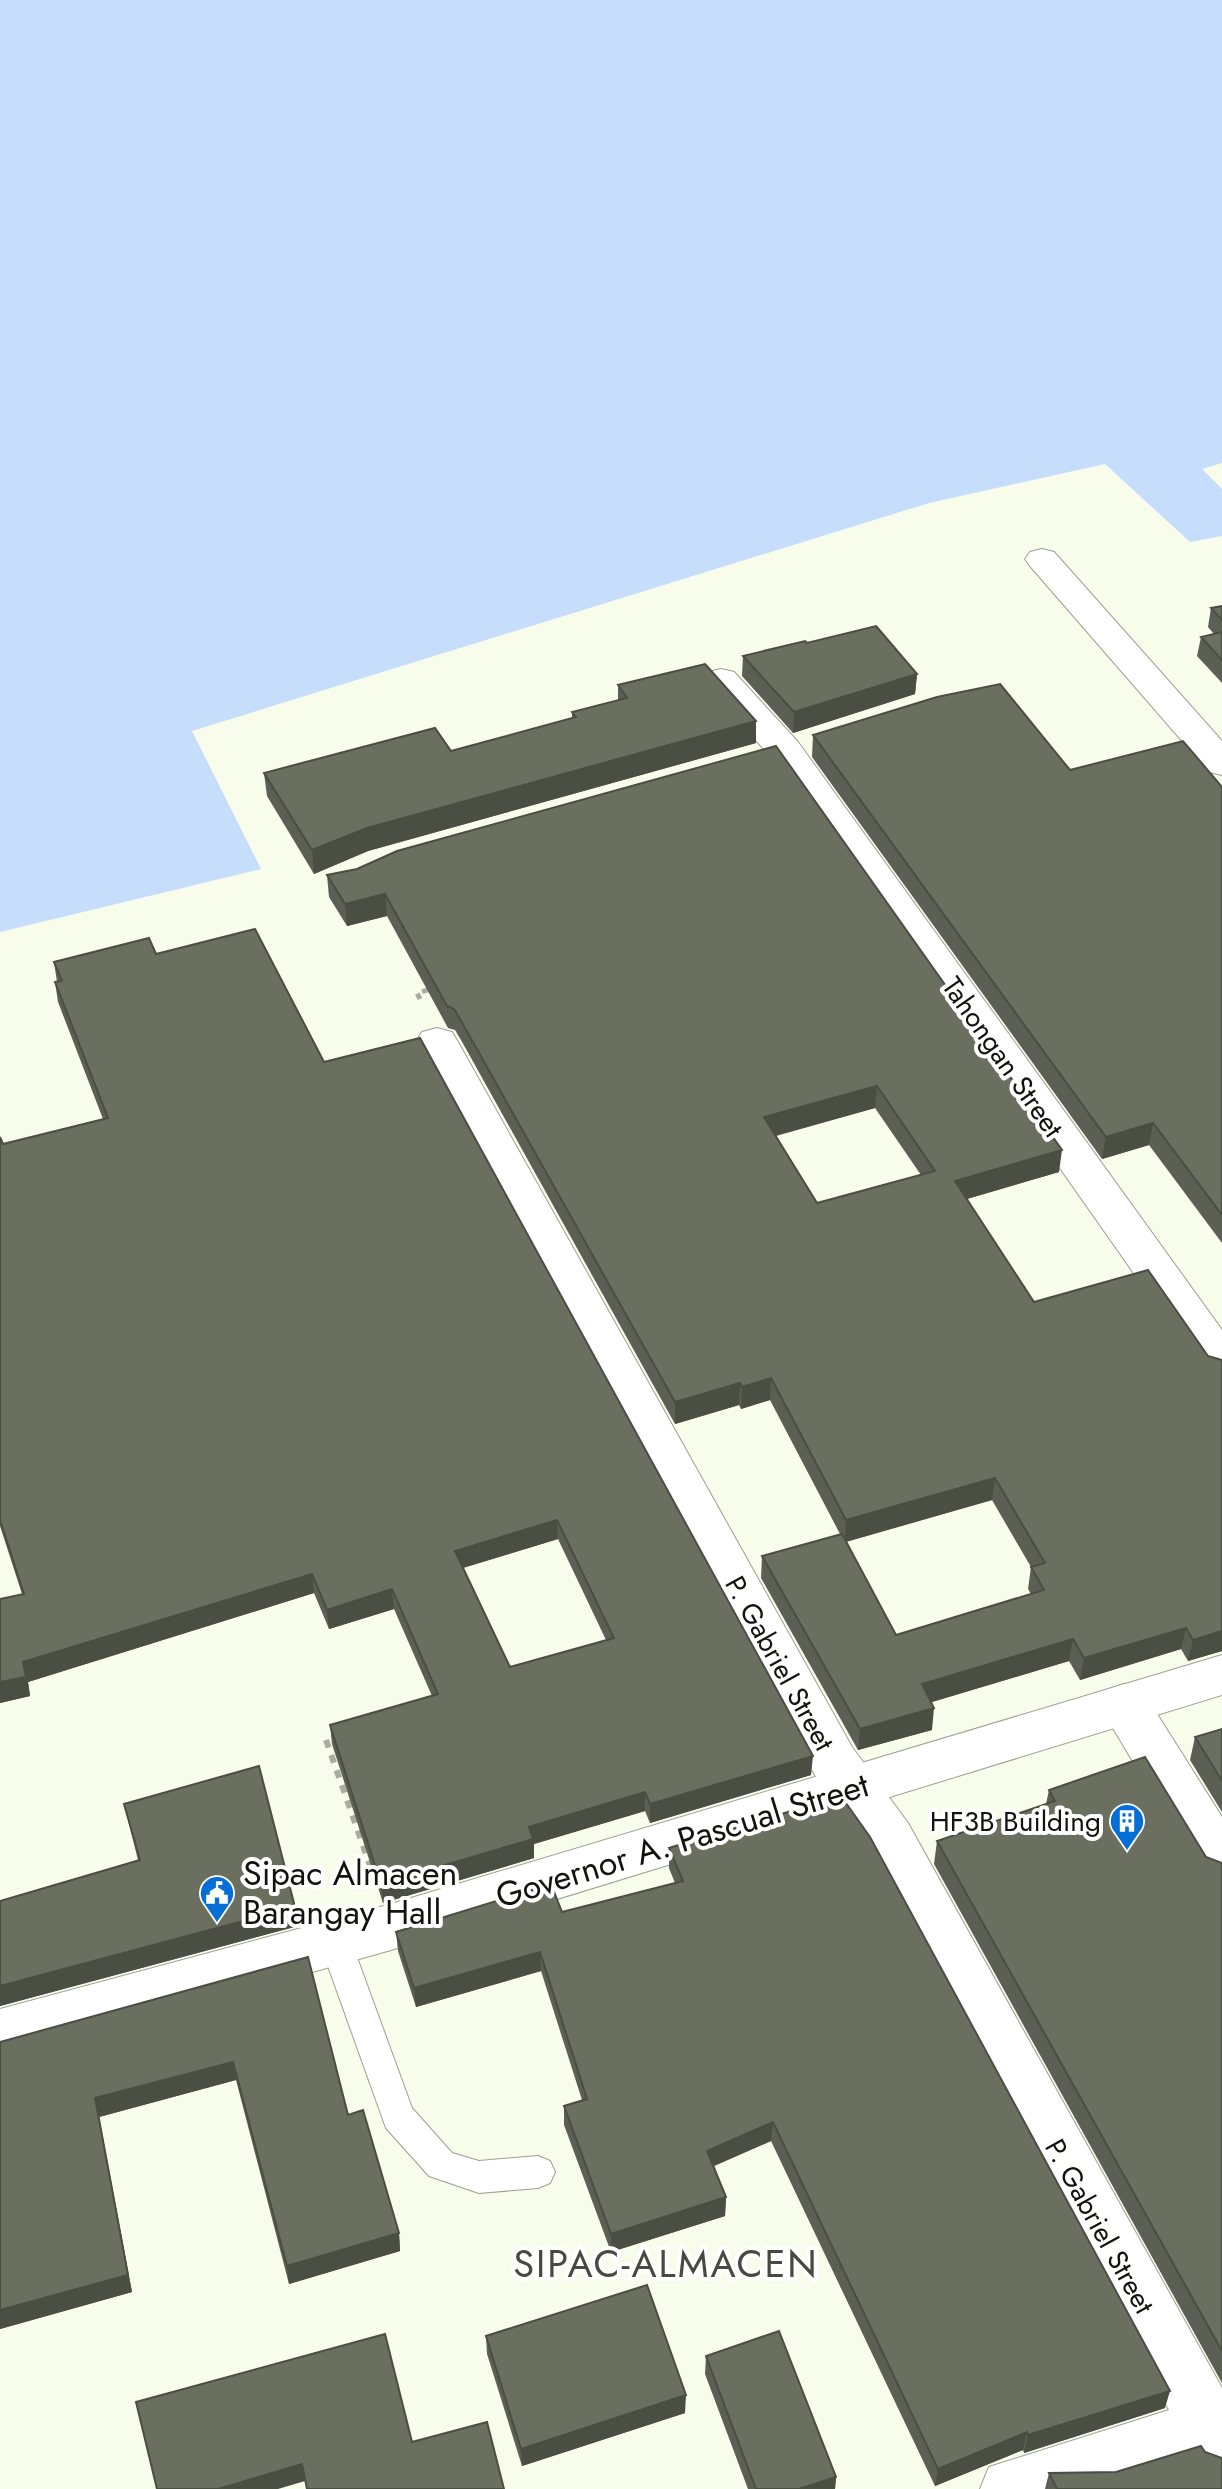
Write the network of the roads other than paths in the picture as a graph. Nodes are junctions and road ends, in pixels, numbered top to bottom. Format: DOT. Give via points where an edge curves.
graph roads {
  1 [pos="1042,559"];
  2 [pos="721,680"];
  3 [pos="1222,764"];
  4 [pos="437,1042"];
  5 [pos="1222,1364"];
  6 [pos="1222,1675"];
  7 [pos="1124,1705"];
  8 [pos="854,1788"];
  9 [pos="1222,1862"];
  10 [pos="335,1941"];
  11 [pos="0,2034"];
  12 [pos="538,2172"];
  13 [pos="1216,2438"];
  14 [pos="1011,2489"];
  1 -- 3 [label="street"];
  2 -- 5 [label="street, Tahongan Street" via="784,750"];
  4 -- 8 [label="street, P. Gabriel Street" via="827,1748"];
  6 -- 7 [label="street, Governor A. Pascual Street"];
  7 -- 8 [label="street, Governor A. Pascual Street"];
  7 -- 9 [label="street"];
  8 -- 10 [label="street, Governor A. Pascual Street"];
  8 -- 13 [label="street, P. Gabriel Street" via="889,1839"];
  10 -- 11 [label="street, Governor A. Pascual Street"];
  10 -- 12 [label="lane" via="398,2117 441,2165 479,2177"];
  13 -- 14 [label="street"];
}
